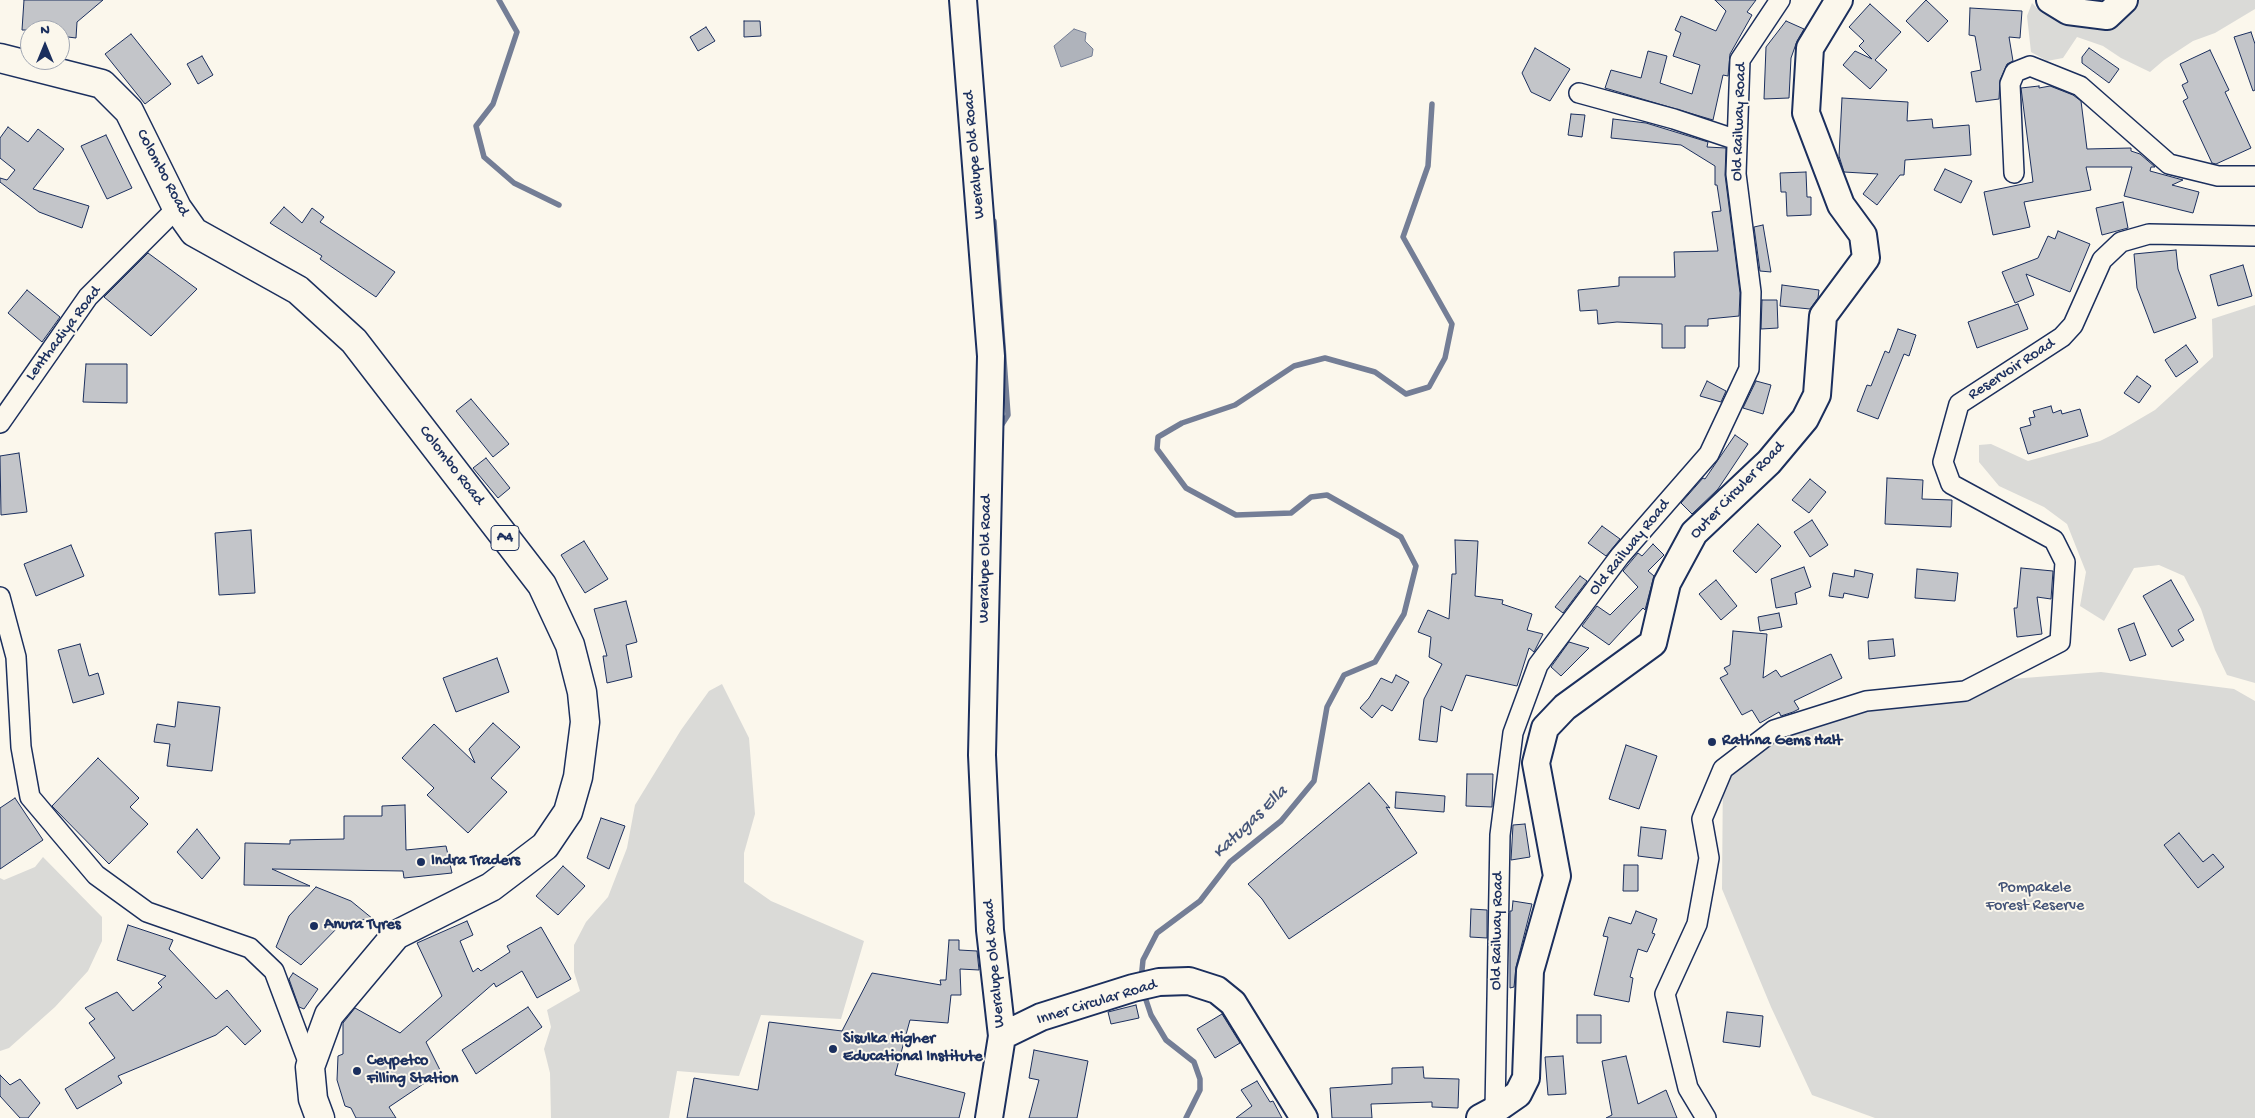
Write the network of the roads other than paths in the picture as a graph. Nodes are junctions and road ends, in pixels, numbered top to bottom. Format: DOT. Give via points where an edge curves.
graph roads {
  1 [pos="963,0"];
  2 [pos="1780,0"];
  3 [pos="1839,0"];
  4 [pos="2050,0"];
  5 [pos="2124,0"];
  6 [pos="0,58"];
  7 [pos="1579,93"];
  8 [pos="1737,140"];
  9 [pos="2014,173"];
  10 [pos="2255,176"];
  11 [pos="177,208"];
  12 [pos="2255,236"];
  13 [pos="0,423"];
  14 [pos="0,596"];
  15 [pos="1002,1036"];
  16 [pos="310,1067"];
  17 [pos="1488,1114"];
  18 [pos="320,1118"];
  19 [pos="989,1118"];
  20 [pos="1304,1118"];
  21 [pos="1706,1118"];
  1 -- 15 [label="street, Weralupe Old Road" via="991,356 982,754 990,930"];
  2 -- 8 [label="street, Old Railway Road" via="1740,60"];
  3 -- 17 [label="street, Outer Circuler Road" via="1810,48 1806,113 1841,205 1863,235 1866,258 1823,316 1817,395 1806,419 1769,462 1694,533 1667,583 1653,643 1565,707 1546,728 1536,764 1557,876 1530,971 1526,1078 1518,1094"];
  4 -- 5 [label="street" via="2068,11 2107,16"];
  6 -- 11 [label="highway, Colombo Road / A4" via="102,84 129,111"];
  7 -- 8 [label="street"];
  8 -- 17 [label="street, Old Railway Road" via="1736,174 1751,292 1749,369 1709,454 1620,556 1538,665 1513,733 1500,835"];
  9 -- 10 [label="street" via="2010,84 2015,72 2030,66 2080,86 2169,164 2218,176"];
  11 -- 13 [label="street, Lenthadiya Road" via="88,297"];
  11 -- 16 [label="highway, Colombo Road / A4" via="194,232 298,290 354,341 542,585 570,645 582,692 585,722 578,777 568,812 545,846 492,887 396,935 329,1015"];
  12 -- 21 [label="street, Reservoir Road" via="2149,234 2121,242 2102,260 2074,325 2062,337 1959,404 1943,462 1951,484 2054,540 2066,562 2060,642 1965,691 1866,701 1774,730 1723,769 1702,819 1709,858 1697,924 1665,994 1688,1088"];
  14 -- 16 [label="street" via="16,657 21,748 30,797 96,874 147,912 250,948 274,971"];
  15 -- 19 [label="street, Weralupe Old Road"];
  15 -- 20 [label="street, Inner Circular Road" via="1041,1017 1140,987 1159,982 1189,982 1217,990 1233,1003"];
  16 -- 18 [label="highway, Colombo Road / A4" via="313,1099"];
}
